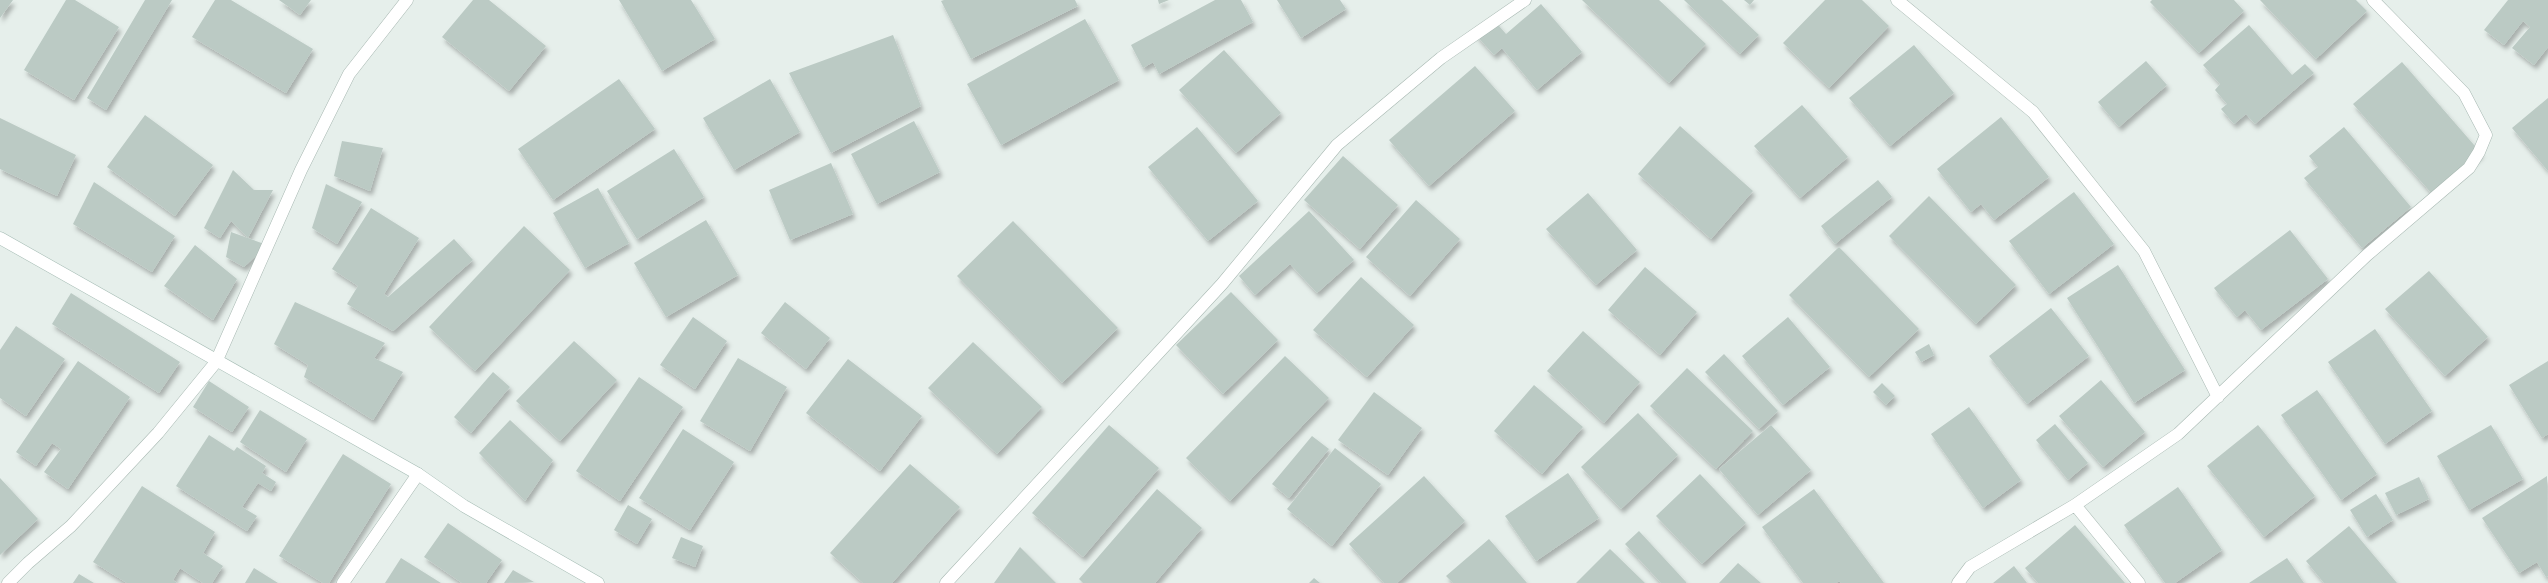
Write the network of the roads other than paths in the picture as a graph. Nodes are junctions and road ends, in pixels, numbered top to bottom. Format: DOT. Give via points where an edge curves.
graph roads {
  1 [pos="407,0"];
  2 [pos="1525,0"];
  3 [pos="1897,0"];
  4 [pos="2373,0"];
  5 [pos="0,238"];
  6 [pos="216,362"];
  7 [pos="2218,397"];
  8 [pos="418,474"];
  9 [pos="2076,505"];
  10 [pos="8,583"];
  11 [pos="343,583"];
  12 [pos="598,583"];
  13 [pos="946,583"];
  14 [pos="1958,583"];
  15 [pos="2139,583"];
  1 -- 6 [label="street" via="349,74 301,170"];
  2 -- 13 [label="street" via="1441,58 1337,145 1222,284"];
  3 -- 7 [label="street" via="2033,112 2144,250"];
  4 -- 7 [label="street" via="2464,93 2486,135 2480,152 2469,168 2367,255"];
  5 -- 6 [label="street"];
  6 -- 8 [label="street"];
  6 -- 10 [label="street" via="158,433 93,503"];
  7 -- 9 [label="street" via="2178,434"];
  8 -- 11 [label="street"];
  8 -- 12 [label="street" via="464,506"];
  9 -- 14 [label="street" via="1970,567"];
  9 -- 15 [label="street"];
}
